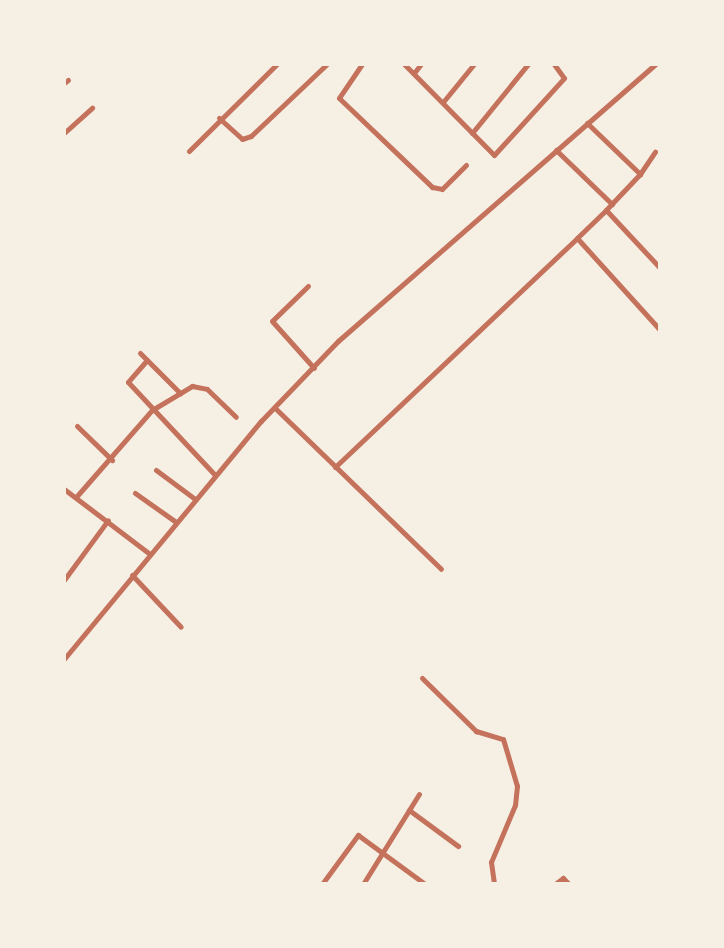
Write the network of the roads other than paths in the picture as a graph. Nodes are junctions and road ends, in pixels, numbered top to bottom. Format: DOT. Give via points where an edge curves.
graph roads {
  1 [pos="277,64"];
  2 [pos="327,64"];
  3 [pos="362,64"];
  4 [pos="404,64"];
  5 [pos="421,64"];
  6 [pos="474,64"];
  7 [pos="528,64"];
  8 [pos="554,64"];
  9 [pos="655,64"];
  10 [pos="414,73"];
  11 [pos="443,102"];
  12 [pos="92,108"];
  13 [pos="219,118"];
  14 [pos="587,123"];
  15 [pos="64,133"];
  16 [pos="472,133"];
  17 [pos="556,150"];
  18 [pos="189,151"];
  19 [pos="655,152"];
  20 [pos="466,165"];
  21 [pos="640,174"];
  22 [pos="612,204"];
  23 [pos="606,210"];
  24 [pos="577,238"];
  25 [pos="660,268"];
  26 [pos="308,286"];
  27 [pos="660,330"];
  28 [pos="140,353"];
  29 [pos="147,360"];
  30 [pos="314,368"];
  31 [pos="180,393"];
  32 [pos="155,408"];
  33 [pos="275,408"];
  34 [pos="236,417"];
  35 [pos="77,426"];
  36 [pos="112,460"];
  37 [pos="335,467"];
  38 [pos="156,470"];
  39 [pos="215,475"];
  40 [pos="64,489"];
  41 [pos="135,493"];
  42 [pos="76,497"];
  43 [pos="195,499"];
  44 [pos="108,520"];
  45 [pos="176,522"];
  46 [pos="150,554"];
  47 [pos="441,569"];
  48 [pos="132,575"];
  49 [pos="64,580"];
  50 [pos="181,627"];
  51 [pos="64,659"];
  52 [pos="422,678"];
  53 [pos="419,794"];
  54 [pos="409,810"];
  55 [pos="458,846"];
  56 [pos="383,851"];
  57 [pos="412,874"];
  58 [pos="322,884"];
  59 [pos="363,884"];
  60 [pos="407,884"];
  61 [pos="425,884"];
  62 [pos="494,884"];
  63 [pos="555,884"];
  64 [pos="569,884"];
  1 -- 13 [label="street"];
  2 -- 13 [label="street" via="251,136 242,139"];
  3 -- 20 [label="street" via="339,98 432,187 442,189"];
  4 -- 10 [label="street"];
  5 -- 10 [label="street"];
  6 -- 11 [label="street"];
  7 -- 16 [label="street"];
  8 -- 16 [label="street" via="564,78 499,154"];
  9 -- 14 [label="street"];
  10 -- 11 [label="street"];
  11 -- 16 [label="street"];
  12 -- 15 [label="street"];
  13 -- 18 [label="street"];
  14 -- 17 [label="street"];
  14 -- 21 [label="street"];
  17 -- 22 [label="street"];
  17 -- 30 [label="street"];
  19 -- 21 [label="street"];
  21 -- 22 [label="street"];
  22 -- 23 [label="street"];
  23 -- 24 [label="street"];
  23 -- 25 [label="street"];
  24 -- 27 [label="street"];
  24 -- 37 [label="street"];
  26 -- 30 [label="street" via="272,321"];
  28 -- 29 [label="street"];
  29 -- 31 [label="street"];
  29 -- 32 [label="street" via="127,380"];
  30 -- 33 [label="street"];
  31 -- 32 [label="street"];
  31 -- 34 [label="street" via="200,385"];
  32 -- 36 [label="street"];
  32 -- 39 [label="street"];
  33 -- 37 [label="street"];
  33 -- 39 [label="street"];
  35 -- 36 [label="street"];
  36 -- 42 [label="street"];
  37 -- 47 [label="street"];
  38 -- 43 [label="street"];
  39 -- 43 [label="street"];
  40 -- 42 [label="street"];
  41 -- 45 [label="street"];
  42 -- 44 [label="street"];
  43 -- 45 [label="street"];
  44 -- 46 [label="street"];
  44 -- 49 [label="street"];
  45 -- 46 [label="street"];
  46 -- 48 [label="street"];
  48 -- 50 [label="street"];
  48 -- 51 [label="street"];
  52 -- 62 [label="street" via="476,731 503,739 517,786 515,805 491,862"];
  53 -- 54 [label="street"];
  54 -- 55 [label="street"];
  54 -- 56 [label="street"];
  56 -- 57 [label="street"];
  56 -- 58 [label="street" via="353,837"];
  56 -- 59 [label="street"];
  57 -- 60 [label="street"];
  57 -- 61 [label="street"];
  63 -- 64 [label="street" via="563,878"];
}
